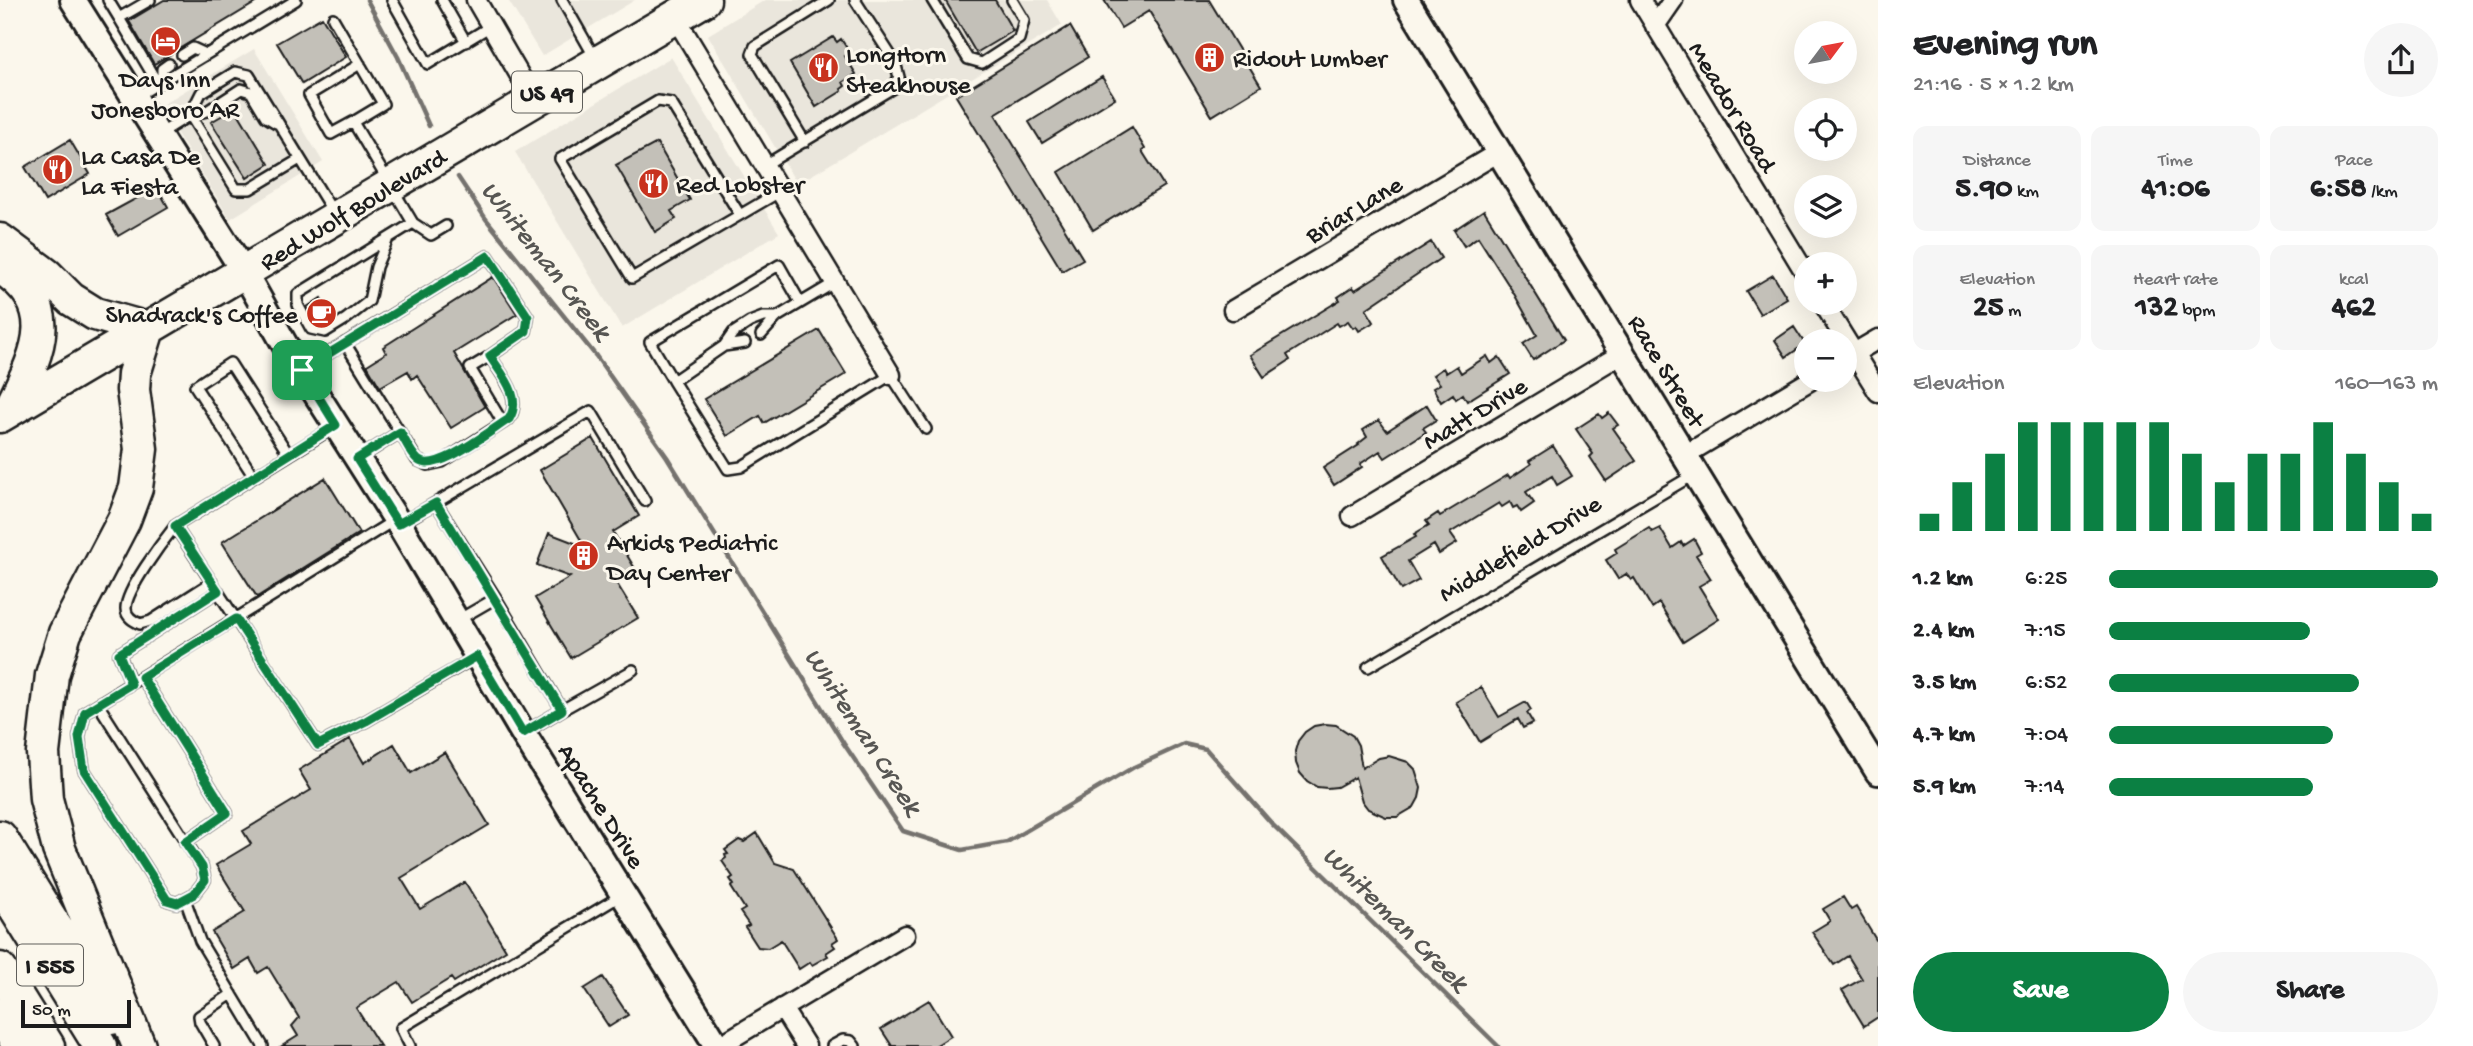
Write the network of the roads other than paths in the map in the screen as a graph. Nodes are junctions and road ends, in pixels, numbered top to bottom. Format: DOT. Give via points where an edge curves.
graph roads {
  1 [pos="73,0"];
  2 [pos="108,0"];
  3 [pos="150,0"];
  4 [pos="296,0"];
  5 [pos="392,0"];
  6 [pos="442,0"];
  7 [pos="476,0"];
  8 [pos="562,0"];
  9 [pos="704,0"];
  10 [pos="829,0"];
  11 [pos="856,0"];
  12 [pos="932,0"];
  13 [pos="1012,0"];
  14 [pos="1406,0"];
  15 [pos="1640,0"];
  16 [pos="1674,0"];
  17 [pos="675,17"];
  18 [pos="332,18"];
  19 [pos="119,19"];
  20 [pos="491,26"];
  21 [pos="1655,26"];
  22 [pos="466,42"];
  23 [pos="206,54"];
  24 [pos="182,55"];
  25 [pos="598,62"];
  26 [pos="169,64"];
  27 [pos="360,64"];
  28 [pos="160,83"];
  29 [pos="134,98"];
  30 [pos="534,100"];
  31 [pos="190,115"];
  32 [pos="353,122"];
  33 [pos="279,124"];
  34 [pos="156,136"];
  35 [pos="805,142"];
  36 [pos="1499,152"];
  37 [pos="300,159"];
  38 [pos="765,165"];
  39 [pos="390,185"];
  40 [pos="781,191"];
  41 [pos="740,215"];
  42 [pos="336,217"];
  43 [pos="413,223"];
  44 [pos="446,226"];
  45 [pos="0,240"];
  46 [pos="387,241"];
  47 [pos="1794,254"];
  48 [pos="0,267"];
  49 [pos="244,272"];
  50 [pos="834,283"];
  51 [pos="71,299"];
  52 [pos="800,302"];
  53 [pos="1233,310"];
  54 [pos="777,317"];
  55 [pos="148,329"];
  56 [pos="761,335"];
  57 [pos="1878,339"];
  58 [pos="345,343"];
  59 [pos="746,343"];
  60 [pos="724,346"];
  61 [pos="1857,351"];
  62 [pos="1623,353"];
  63 [pos="490,356"];
  64 [pos="1857,366"];
  65 [pos="80,369"];
  66 [pos="302,370"];
  67 [pos="891,375"];
  68 [pos="673,381"];
  69 [pos="1794,392"];
  70 [pos="1878,392"];
  71 [pos="5,413"];
  72 [pos="503,423"];
  73 [pos="336,425"];
  74 [pos="926,429"];
  75 [pos="400,432"];
  76 [pos="289,455"];
  77 [pos="357,459"];
  78 [pos="1691,464"];
  79 [pos="254,477"];
  80 [pos="645,501"];
  81 [pos="436,503"];
  82 [pos="1352,516"];
  83 [pos="397,522"];
  84 [pos="175,526"];
  85 [pos="215,587"];
  86 [pos="496,598"];
  87 [pos="236,619"];
  88 [pos="456,621"];
  89 [pos="477,656"];
  90 [pos="1368,667"];
  91 [pos="633,670"];
  92 [pos="142,677"];
  93 [pos="131,684"];
  94 [pos="98,704"];
  95 [pos="562,710"];
  96 [pos="523,733"];
  97 [pos="1878,772"];
  98 [pos="0,837"];
  99 [pos="185,842"];
  100 [pos="0,884"];
  101 [pos="624,894"];
  102 [pos="185,899"];
  103 [pos="905,935"];
  104 [pos="0,969"];
  105 [pos="232,994"];
  106 [pos="782,1008"];
  107 [pos="0,1014"];
  108 [pos="19,1046"];
  109 [pos="48,1046"];
  110 [pos="100,1046"];
  111 [pos="130,1046"];
  112 [pos="139,1046"];
  113 [pos="214,1046"];
  114 [pos="263,1046"];
  115 [pos="411,1046"];
  116 [pos="718,1046"];
  117 [pos="806,1046"];
  118 [pos="832,1046"];
  119 [pos="855,1046"];
  1 -- 29 [label="street, Apache Drive"];
  2 -- 19 [label="lane"];
  3 -- 19 [label="lane"];
  4 -- 23 [label="lane"];
  5 -- 22 [label="lane" via="428,64"];
  6 -- 22 [label="lane"];
  7 -- 20 [label="street"];
  8 -- 25 [label="lane"];
  9 -- 17 [label="highway, Red Wolf Boulevard / US 49"];
  10 -- 35 [label="lane" via="755,46 752,54"];
  11 -- 35 [label="lane" via="895,62 899,77 892,88"];
  12 -- 13 [label="lane" via="968,59 982,63 1019,39 1024,20"];
  14 -- 36 [label="street, Race Street"];
  15 -- 21 [label="street, Meador Road"];
  16 -- 21 [label="street"];
  17 -- 25 [label="highway, Red Wolf Boulevard / US 49"];
  17 -- 38 [label="street"];
  18 -- 27 [label="lane"];
  19 -- 28 [label="lane"];
  20 -- 22 [label="lane"];
  20 -- 30 [label="street"];
  21 -- 47 [label="street, Meador Road"];
  23 -- 24 [label="lane" via="193,48"];
  23 -- 28 [label="lane"];
  25 -- 30 [label="highway, Red Wolf Boulevard / US 49"];
  26 -- 28 [label="lane" via="162,69"];
  27 -- 32 [label="lane" via="383,104"];
  27 -- 32 [label="lane" via="309,95 331,134"];
  28 -- 29 [label="lane"];
  29 -- 34 [label="street, Apache Drive"];
  30 -- 39 [label="highway, Red Wolf Boulevard / US 49"];
  31 -- 33 [label="lane" via="207,111 241,89 251,92 266,117"];
  31 -- 33 [label="lane" via="201,93 235,72 249,75"];
  31 -- 34 [label="lane"];
  31 -- 37 [label="lane" via="236,189 250,189"];
  32 -- 39 [label="lane"];
  33 -- 37 [label="lane"];
  34 -- 49 [label="street, Apache Drive"];
  35 -- 38 [label="lane"];
  36 -- 53 [label="street, Briar Lane"];
  36 -- 62 [label="street, Race Street"];
  37 -- 42 [label="lane"];
  38 -- 40 [label="street"];
  39 -- 42 [label="highway, Red Wolf Boulevard / US 49"];
  39 -- 43 [label="lane"];
  40 -- 41 [label="lane"];
  40 -- 50 [label="street"];
  41 -- 41 [label="lane" via="632,278 560,159 658,101 671,103"];
  42 -- 49 [label="highway, Red Wolf Boulevard / US 49"];
  43 -- 44 [label="lane" via="431,235"];
  43 -- 46 [label="lane"];
  45 -- 51 [label="highway"];
  46 -- 46 [label="lane" via="298,294 298,305 311,330 325,332 369,302"];
  48 -- 71 [label="highway" via="29,292 39,324 36,356"];
  49 -- 55 [label="highway, Red Wolf Boulevard / US 49"];
  49 -- 66 [label="street, Apache Drive"];
  50 -- 52 [label="lane"];
  50 -- 67 [label="street"];
  51 -- 55 [label="highway" via="94,314"];
  51 -- 65 [label="highway" via="85,329"];
  52 -- 54 [label="lane"];
  52 -- 68 [label="lane" via="779,265 650,342"];
  54 -- 56 [label="lane"];
  54 -- 60 [label="lane" via="750,322"];
  55 -- 65 [label="highway, Red Wolf Boulevard / US 49"];
  55 -- 112 [label="highway" via="132,390 141,449 136,488 65,633 52,676 43,753 46,799 59,849"];
  57 -- 61 [label="street"];
  58 -- 63 [label="lane" via="488,256 528,317 526,331"];
  58 -- 66 [label="lane"];
  58 -- 75 [label="lane"];
  59 -- 60 [label="lane"];
  60 -- 68 [label="lane"];
  62 -- 78 [label="street, Race Street"];
  62 -- 82 [label="street, Matt Drive"];
  63 -- 72 [label="lane" via="514,396 514,411"];
  63 -- 72 [label="lane" via="470,368"];
  64 -- 70 [label="street"];
  65 -- 71 [label="highway, Red Wolf Boulevard / US 49"];
  66 -- 73 [label="street, Apache Drive"];
  67 -- 68 [label="lane" via="741,467 728,469"];
  67 -- 74 [label="lane"];
  69 -- 78 [label="street, Middlefield Drive"];
  72 -- 75 [label="lane" via="442,462 428,465 417,460"];
  73 -- 76 [label="lane"];
  73 -- 77 [label="street, Apache Drive"];
  75 -- 77 [label="lane"];
  76 -- 79 [label="lane"];
  76 -- 79 [label="lane" via="230,363 195,386"];
  77 -- 83 [label="street, Apache Drive"];
  78 -- 90 [label="lane, Middlefield Drive"];
  78 -- 97 [label="street, Race Street"];
  79 -- 84 [label="lane"];
  80 -- 81 [label="lane" via="591,411"];
  81 -- 83 [label="lane"];
  81 -- 86 [label="lane"];
  83 -- 87 [label="lane"];
  83 -- 88 [label="street, Apache Drive"];
  84 -- 85 [label="lane"];
  84 -- 85 [label="lane" via="132,591 125,607 127,615 141,624 151,621"];
  85 -- 87 [label="lane"];
  85 -- 93 [label="lane" via="119,654"];
  86 -- 88 [label="lane"];
  86 -- 95 [label="lane"];
  87 -- 89 [label="lane" via="318,745"];
  87 -- 92 [label="lane"];
  88 -- 89 [label="street, Apache Drive"];
  89 -- 96 [label="street, Apache Drive"];
  91 -- 95 [label="lane"];
  92 -- 93 [label="lane"];
  92 -- 99 [label="lane" via="227,813"];
  93 -- 94 [label="lane"];
  94 -- 99 [label="lane"];
  94 -- 102 [label="lane" via="85,712 79,737 84,770 167,900 177,903"];
  95 -- 96 [label="lane"];
  96 -- 101 [label="street, Apache Drive"];
  98 -- 111 [label="highway"];
  99 -- 102 [label="lane" via="205,880"];
  100 -- 110 [label="highway, I 555"];
  101 -- 115 [label="lane" via="401,1028"];
  101 -- 116 [label="street, Apache Drive"];
  102 -- 105 [label="lane" via="201,941"];
  103 -- 106 [label="street"];
  104 -- 109 [label="highway, I 555"];
  105 -- 113 [label="lane" via="198,1019"];
  105 -- 114 [label="lane"];
  106 -- 116 [label="street"];
  106 -- 117 [label="street"];
  107 -- 108 [label="highway"];
  118 -- 119 [label="lane" via="843,1040"];
}
